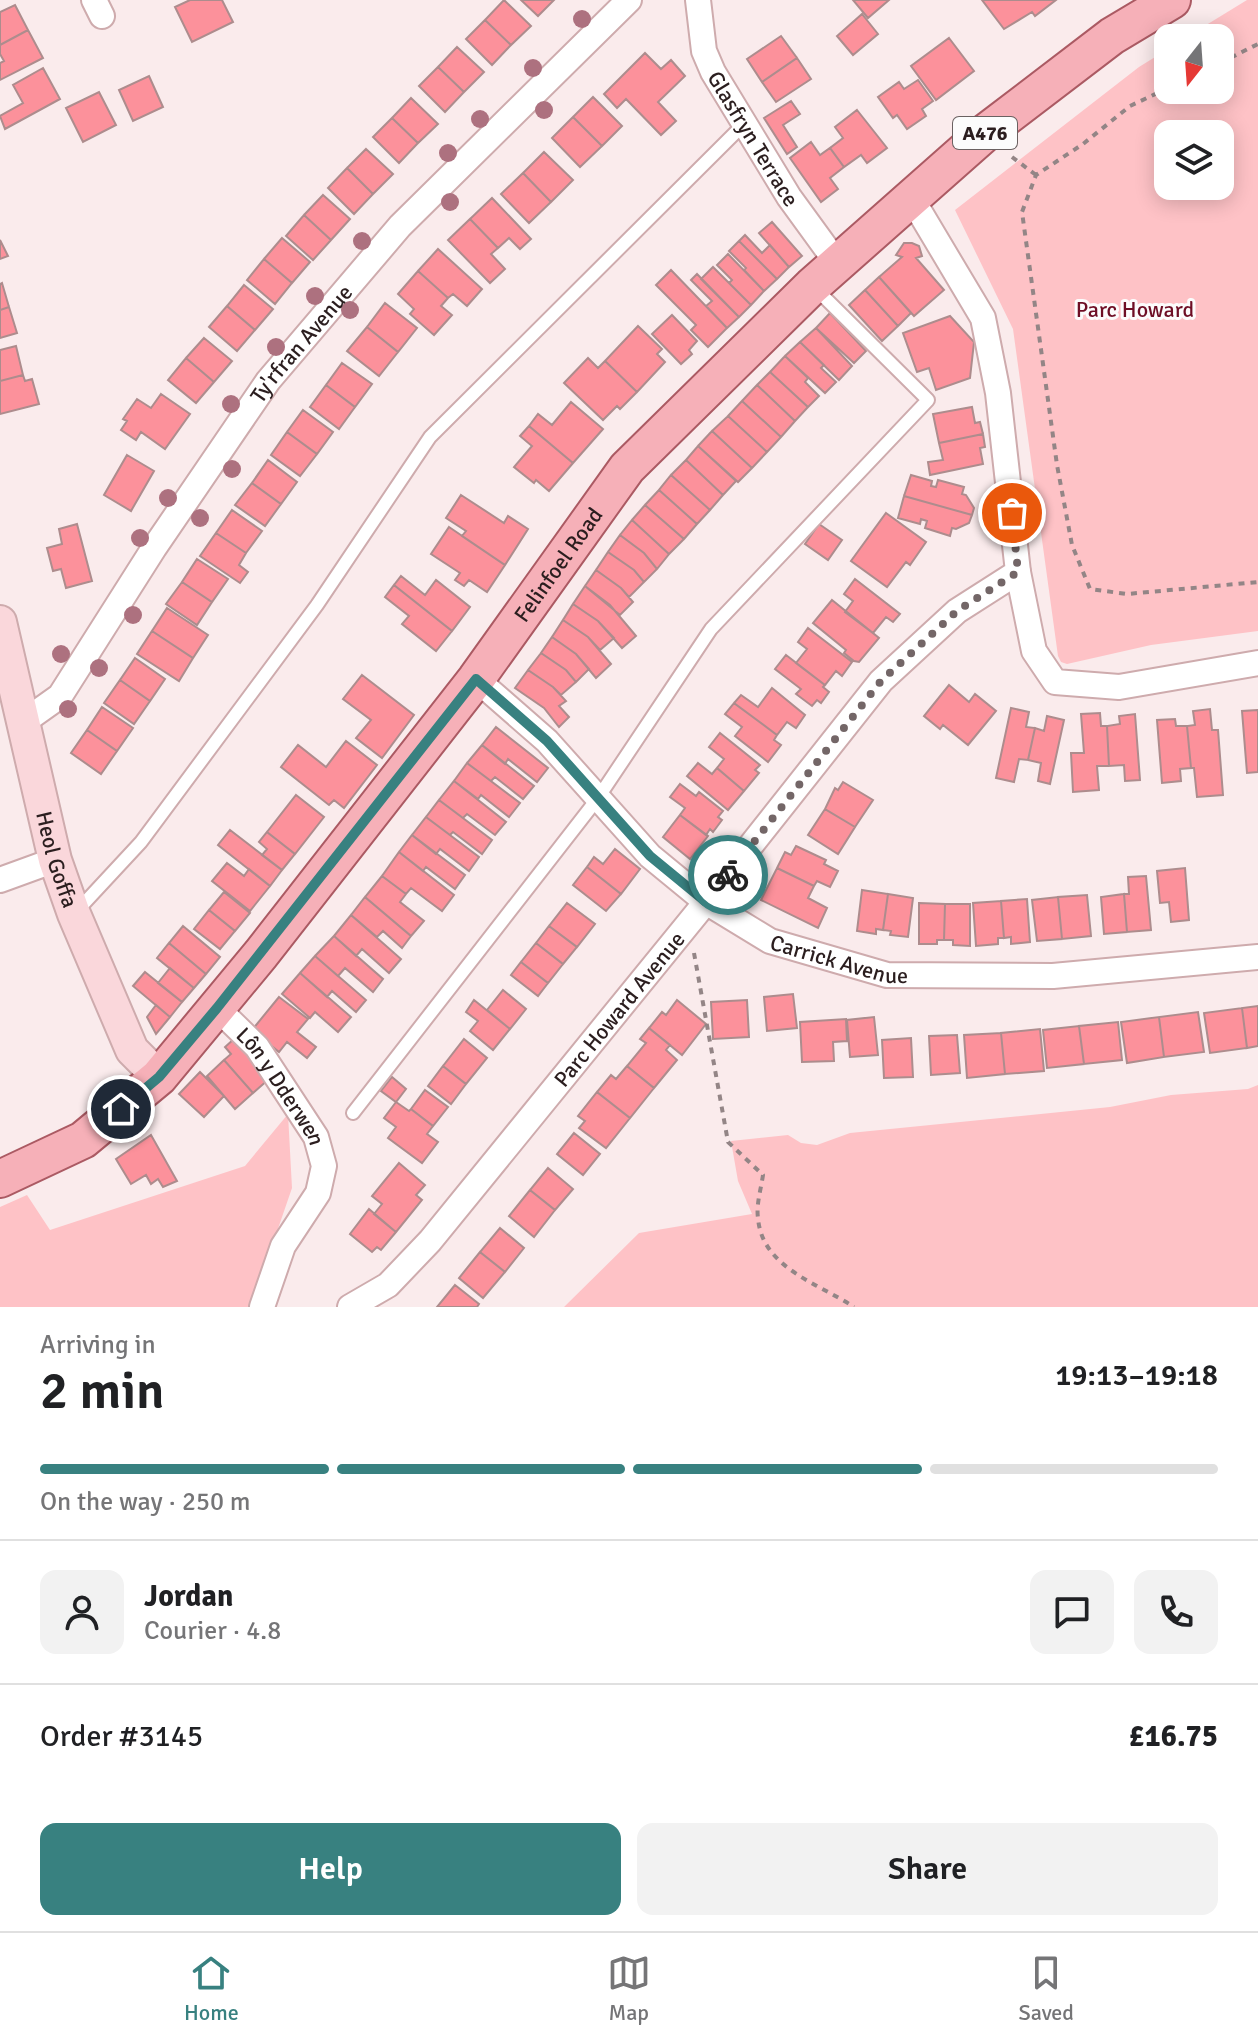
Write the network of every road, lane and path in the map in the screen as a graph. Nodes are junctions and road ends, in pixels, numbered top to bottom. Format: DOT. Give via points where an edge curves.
graph roads {
  1 [pos="629,0"];
  2 [pos="698,0"];
  3 [pos="1172,0"];
  4 [pos="1258,44"];
  5 [pos="1234,56"];
  6 [pos="1154,95"];
  7 [pos="744,124"];
  8 [pos="1012,157"];
  9 [pos="1036,175"];
  10 [pos="912,199"];
  11 [pos="825,274"];
  12 [pos="1018,572"];
  13 [pos="1258,582"];
  14 [pos="0,622"];
  15 [pos="1258,663"];
  16 [pos="476,679"];
  17 [pos="22,723"];
  18 [pos="598,798"];
  19 [pos="55,860"];
  20 [pos="0,880"];
  21 [pos="706,902"];
  22 [pos="74,914"];
  23 [pos="680,934"];
  24 [pos="1258,957"];
  25 [pos="217,1008"];
  26 [pos="159,1077"];
  27 [pos="353,1113"];
  28 [pos="0,1179"];
  29 [pos="262,1307"];
  30 [pos="350,1307"];
  31 [pos="854,1307"];
  1 -- 17 [label="street, Ty'rfran Avenue" via="400,226 278,369 60,696"];
  2 -- 7 [label="street, Glasfryn Terrace" via="704,51"];
  3 -- 10 [label="main road, Felinfoel Road / A476" via="1112,36 985,133"];
  4 -- 5 [label="path"];
  6 -- 9 [label="path" via="1130,106"];
  7 -- 11 [label="street, Glasfryn Terrace" via="789,197"];
  7 -- 22 [label="lane" via="430,437 317,605 150,830"];
  8 -- 9 [label="path"];
  9 -- 13 [label="path" via="1022,212 1057,465 1072,545 1090,589 1127,594"];
  10 -- 11 [label="main road, Felinfoel Road / A476"];
  10 -- 12 [label="street" via="983,318 998,393"];
  11 -- 16 [label="main road, Felinfoel Road / A476" via="627,468"];
  11 -- 18 [label="lane" via="928,400 711,629"];
  12 -- 15 [label="street" via="1034,651 1055,682 1119,687"];
  12 -- 21 [label="street, Parc Howard Avenue" via="957,611 881,681"];
  14 -- 17 [label="street, Heol Goffa"];
  16 -- 18 [label="street, Carrick Avenue" via="547,741"];
  16 -- 25 [label="main road, Felinfoel Road / A476"];
  17 -- 19 [label="street, Heol Goffa"];
  18 -- 21 [label="street, Carrick Avenue" via="650,856"];
  18 -- 27 [label="lane"];
  19 -- 20 [label="street"];
  19 -- 22 [label="street, Heol Goffa"];
  21 -- 23 [label="street, Parc Howard Avenue"];
  21 -- 24 [label="street, Carrick Avenue" via="770,941 887,975 1053,976"];
  22 -- 26 [label="street, Heol Goffa" via="132,1050"];
  23 -- 30 [label="street, Parc Howard Avenue" via="430,1241 388,1285"];
  23 -- 31 [label="path" via="692,943 728,1142 763,1175 757,1217 762,1242 792,1272"];
  25 -- 26 [label="main road, Felinfoel Road / A476"];
  25 -- 29 [label="street, Lôn y Dderwen" via="257,1047 316,1137 324,1166 318,1193 283,1246"];
  26 -- 28 [label="main road, Felinfoel Road / A476" via="83,1140"];
}
